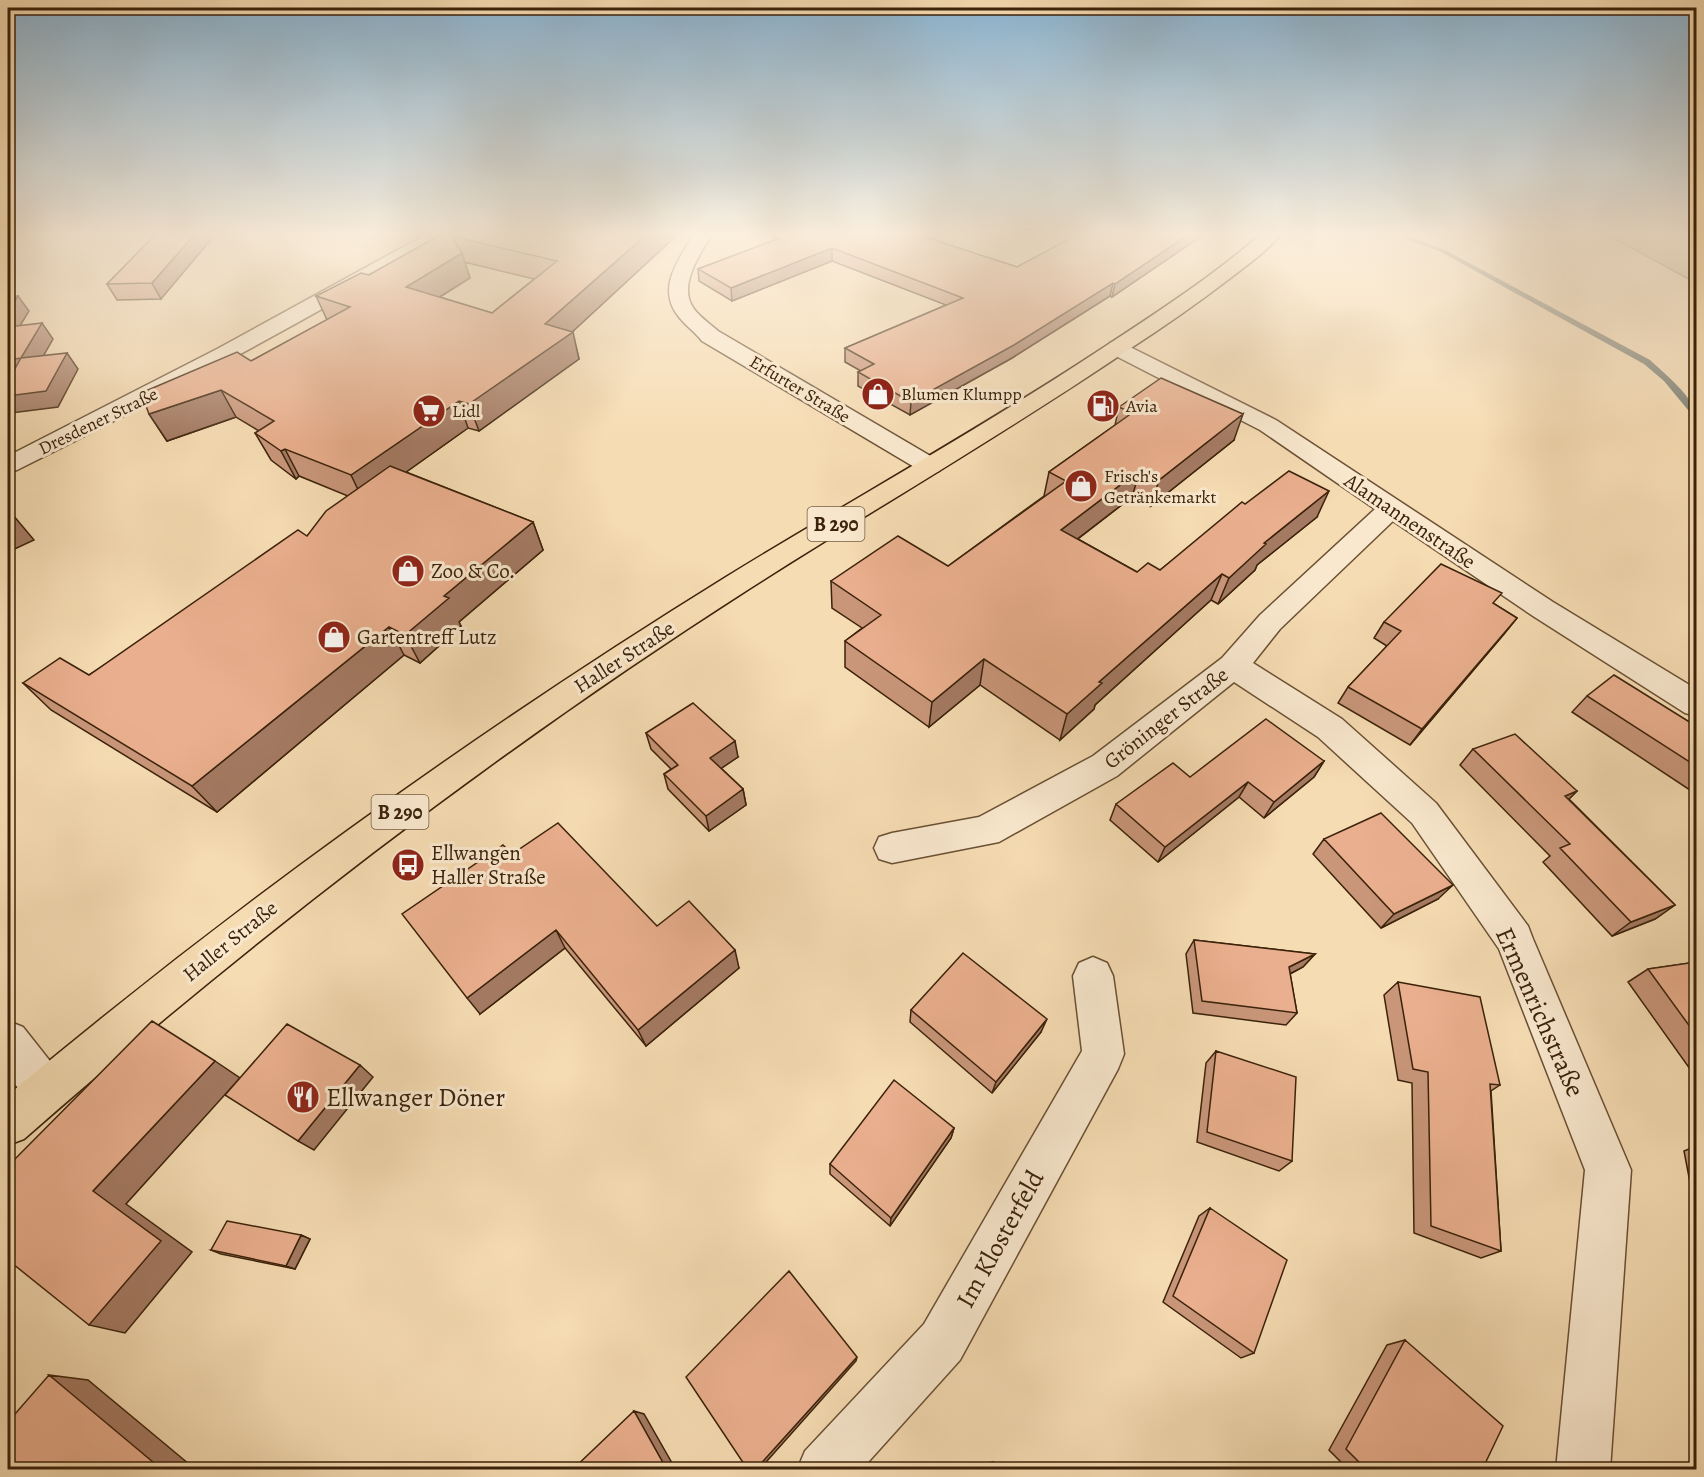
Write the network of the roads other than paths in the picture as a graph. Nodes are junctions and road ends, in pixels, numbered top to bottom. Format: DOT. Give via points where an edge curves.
graph roads {
  1 [pos="317,304"];
  2 [pos="681,304"];
  3 [pos="1183,304"];
  4 [pos="1118,348"];
  5 [pos="8,465"];
  6 [pos="930,466"];
  7 [pos="1391,508"];
  8 [pos="1233,666"];
  9 [pos="1696,704"];
  10 [pos="892,848"];
  11 [pos="1093,976"];
  12 [pos="8,1042"];
  13 [pos="46,1090"];
  14 [pos="8,1123"];
  15 [pos="824,1470"];
  16 [pos="1583,1470"];
  1 -- 5 [label="street, Dresdener Straße" via="168,386"];
  2 -- 6 [label="street, Erfurter Straße" via="710,336"];
  3 -- 4 [label="main road, Haller Straße / B 290"];
  4 -- 6 [label="main road, Haller Straße / B 290"];
  4 -- 7 [label="street, Alamannenstraße" via="1268,425"];
  6 -- 13 [label="main road, Haller Straße / B 290" via="616,660 489,749 298,886"];
  7 -- 8 [label="street, Gröninger Straße" via="1270,622"];
  7 -- 9 [label="street, Alamannenstraße"];
  8 -- 10 [label="street, Gröninger Straße" via="1105,766 986,831"];
  8 -- 16 [label="street, Ermenrichstraße" via="1330,728 1424,813 1514,939 1608,1170"];
  11 -- 15 [label="street, Im Klosterfeld" via="1103,1054 942,1342"];
  12 -- 13 [label="street"];
  13 -- 14 [label="main road, Haller Straße / B 290"];
}
